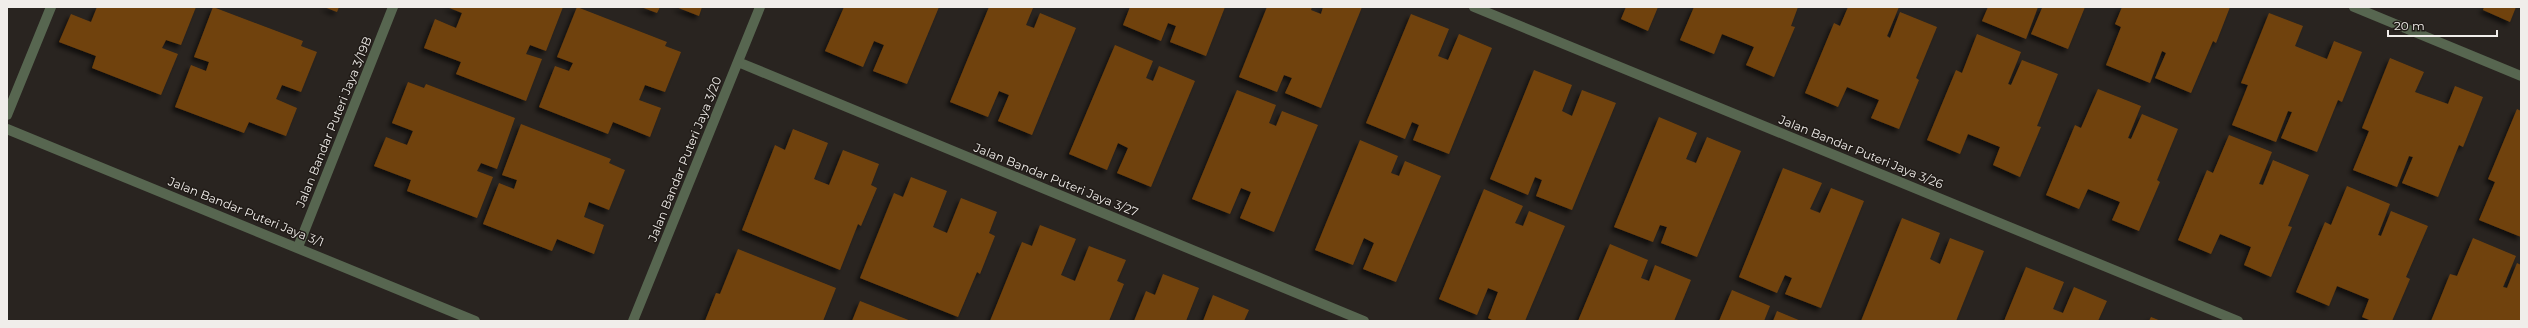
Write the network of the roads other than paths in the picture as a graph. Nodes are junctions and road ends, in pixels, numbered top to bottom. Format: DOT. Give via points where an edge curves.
graph roads {
  1 [pos="51,7"];
  2 [pos="393,7"];
  3 [pos="760,7"];
  4 [pos="1474,7"];
  5 [pos="2354,7"];
  6 [pos="738,62"];
  7 [pos="2521,76"];
  8 [pos="7,115"];
  9 [pos="7,129"];
  10 [pos="298,247"];
  11 [pos="474,321"];
  12 [pos="633,321"];
  13 [pos="1364,321"];
  14 [pos="2238,321"];
  1 -- 8 [label="street"];
  2 -- 10 [label="street, Jalan Bandar Puteri Jaya 3/19B"];
  3 -- 6 [label="street, Jalan Bandar Puteri Jaya 3/20"];
  4 -- 14 [label="street, Jalan Bandar Puteri Jaya 3/26"];
  5 -- 7 [label="street"];
  6 -- 12 [label="street, Jalan Bandar Puteri Jaya 3/20"];
  6 -- 13 [label="street, Jalan Bandar Puteri Jaya 3/27"];
  9 -- 10 [label="street, Jalan Bandar Puteri Jaya 3/1"];
  10 -- 11 [label="street, Jalan Bandar Puteri Jaya 3/1"];
}
